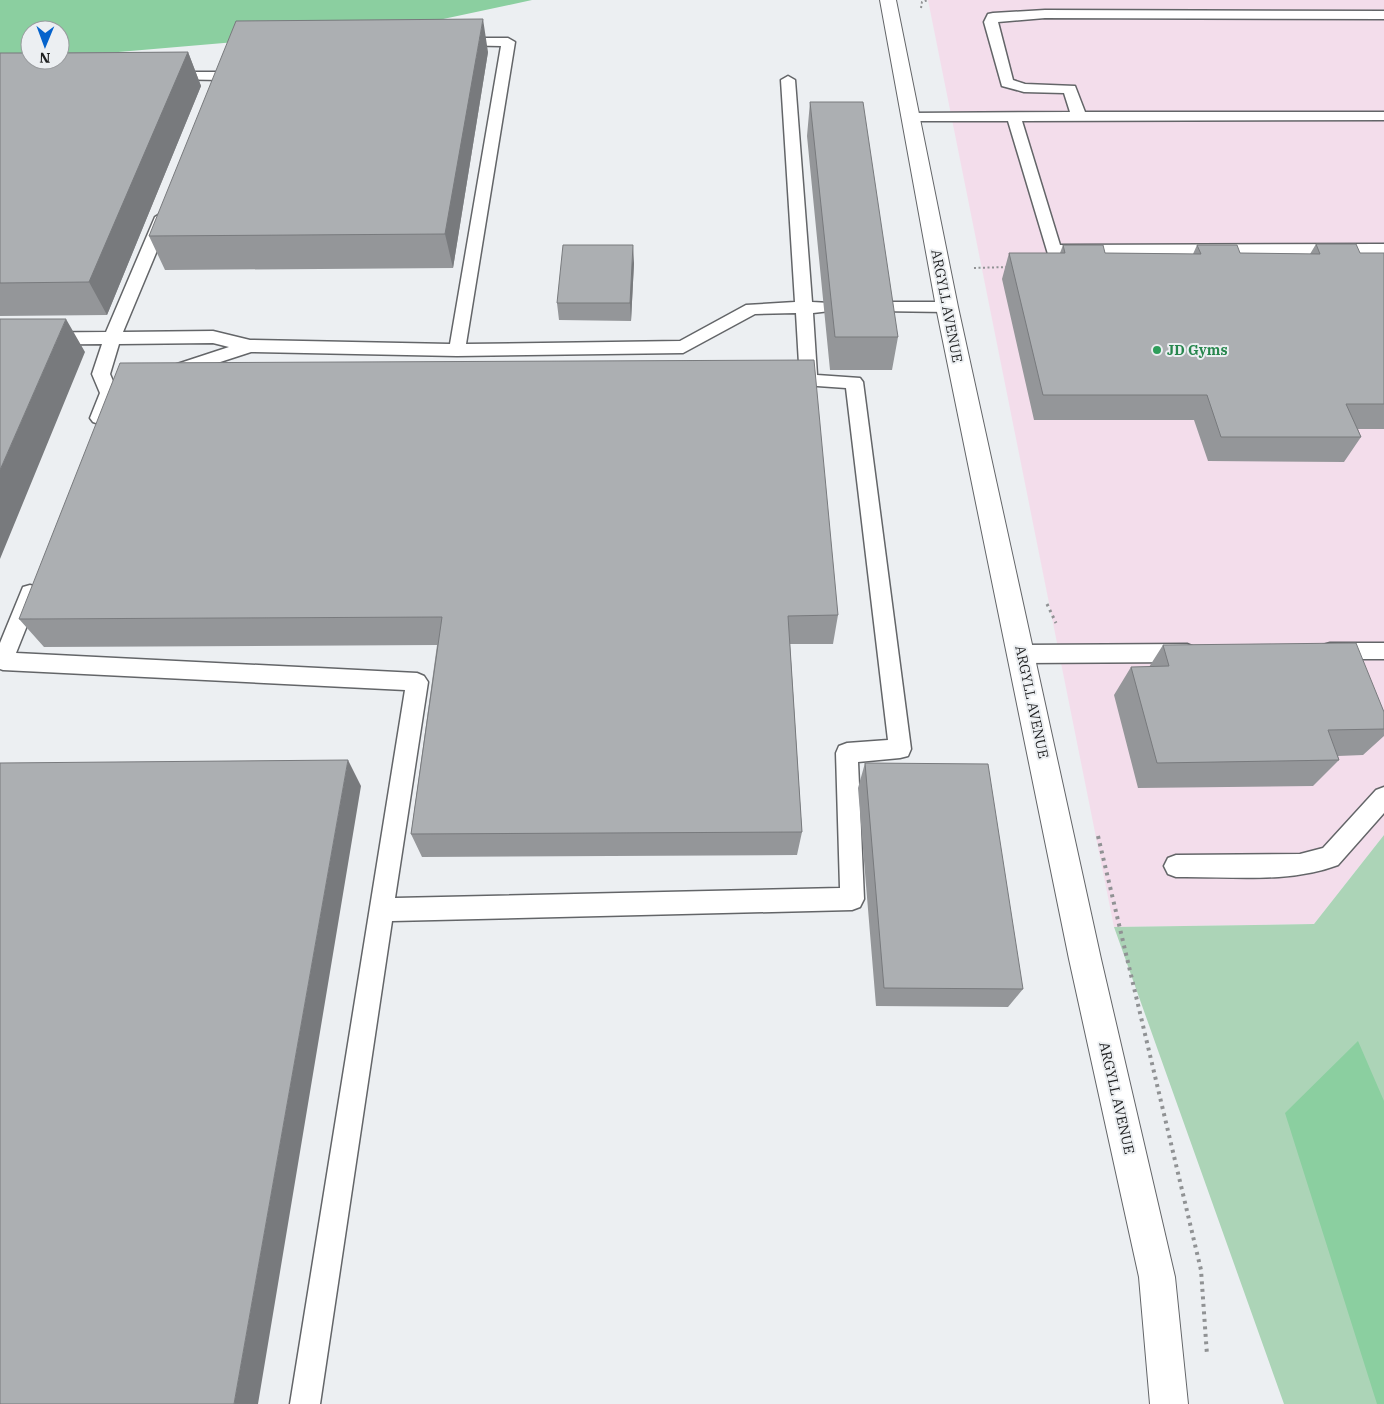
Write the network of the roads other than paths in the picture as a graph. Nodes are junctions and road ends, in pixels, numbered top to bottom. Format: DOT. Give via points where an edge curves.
graph roads {
  1 [pos="888,0"];
  2 [pos="1040,0"];
  3 [pos="1210,0"];
  4 [pos="1045,14"];
  5 [pos="1217,14"];
  6 [pos="1384,15"];
  7 [pos="440,42"];
  8 [pos="229,61"];
  9 [pos="155,76"];
  10 [pos="222,76"];
  11 [pos="788,80"];
  12 [pos="215,94"];
  13 [pos="1384,116"];
  14 [pos="1014,117"];
  15 [pos="1079,117"];
  16 [pos="911,118"];
  17 [pos="169,203"];
  18 [pos="1384,249"];
  19 [pos="883,307"];
  20 [pos="814,308"];
  21 [pos="947,308"];
  22 [pos="112,339"];
  23 [pos="0,340"];
  24 [pos="250,346"];
  25 [pos="457,350"];
  26 [pos="160,376"];
  27 [pos="91,439"];
  28 [pos="36,578"];
  29 [pos="1384,651"];
  30 [pos="1208,652"];
  31 [pos="1306,652"];
  32 [pos="1022,654"];
  33 [pos="2,663"];
  34 [pos="1384,797"];
  35 [pos="1176,866"];
  36 [pos="381,910"];
  37 [pos="305,1404"];
  38 [pos="1169,1404"];
  1 -- 16 [label="street, ARGYLL AVENUE"];
  2 -- 4 [label="lane"];
  3 -- 5 [label="lane"];
  4 -- 5 [label="lane"];
  4 -- 15 [label="lane" via="1001,15 991,19 1007,82 1024,88 1070,89"];
  5 -- 6 [label="lane"];
  7 -- 25 [label="lane" via="508,42"];
  8 -- 10 [label="lane"];
  9 -- 10 [label="lane"];
  10 -- 12 [label="lane"];
  11 -- 20 [label="lane"];
  13 -- 15 [label="lane"];
  14 -- 15 [label="lane"];
  14 -- 16 [label="lane"];
  14 -- 18 [label="lane" via="1054,250"];
  16 -- 21 [label="street, ARGYLL AVENUE"];
  17 -- 22 [label="lane"];
  19 -- 21 [label="lane"];
  20 -- 25 [label="lane" via="752,309 683,347"];
  20 -- 36 [label="lane" via="809,381 854,382 900,749 847,753 852,899"];
  21 -- 32 [label="street, ARGYLL AVENUE"];
  22 -- 23 [label="lane"];
  22 -- 24 [label="lane" via="213,337"];
  22 -- 27 [label="lane" via="101,374 118,390"];
  24 -- 25 [label="lane"];
  24 -- 26 [label="lane"];
  28 -- 33 [label="lane"];
  29 -- 31 [label="lane"];
  30 -- 32 [label="lane"];
  32 -- 38 [label="street, ARGYLL AVENUE" via="1085,959 1157,1277"];
  33 -- 36 [label="lane" via="417,682"];
  34 -- 35 [label="lane" via="1330,857 1300,865"];
  36 -- 37 [label="lane"];
}
